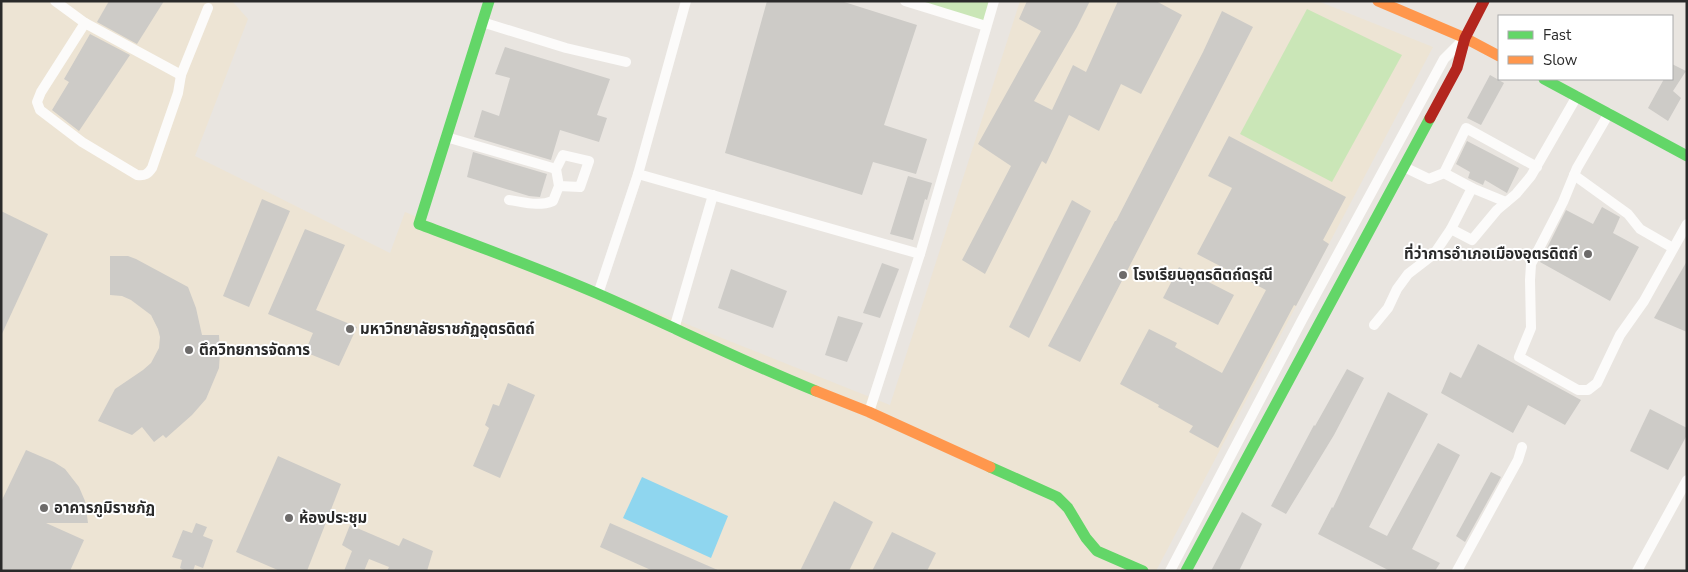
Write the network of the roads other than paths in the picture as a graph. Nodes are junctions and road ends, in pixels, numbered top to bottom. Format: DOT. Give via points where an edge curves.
graph roads {
  1 [pos="55,1"];
  2 [pos="489,1"];
  3 [pos="686,1"];
  4 [pos="904,1"];
  5 [pos="994,1"];
  6 [pos="1378,1"];
  7 [pos="1484,1"];
  8 [pos="208,8"];
  9 [pos="482,22"];
  10 [pos="85,23"];
  11 [pos="986,26"];
  12 [pos="1465,38"];
  13 [pos="1498,55"];
  14 [pos="626,62"];
  15 [pos="181,75"];
  16 [pos="1546,80"];
  17 [pos="1577,96"];
  18 [pos="1609,113"];
  19 [pos="446,137"];
  20 [pos="1687,156"];
  21 [pos="1404,167"];
  22 [pos="1536,167"];
  23 [pos="556,169"];
  24 [pos="1444,173"];
  25 [pos="638,174"];
  26 [pos="1574,175"];
  27 [pos="560,186"];
  28 [pos="1472,188"];
  29 [pos="713,195"];
  30 [pos="509,200"];
  31 [pos="1506,202"];
  32 [pos="1687,224"];
  33 [pos="1451,229"];
  34 [pos="1674,248"];
  35 [pos="920,254"];
  36 [pos="598,294"];
  37 [pos="1374,325"];
  38 [pos="674,329"];
  39 [pos="869,412"];
  40 [pos="1522,447"];
  41 [pos="1687,480"];
  42 [pos="1143,571"];
  43 [pos="1170,571"];
  44 [pos="1186,571"];
  45 [pos="1457,571"];
  46 [pos="1637,571"];
  1 -- 10 [label="street"];
  2 -- 9 [label="street"];
  3 -- 25 [label="street"];
  4 -- 11 [label="street"];
  5 -- 11 [label="street"];
  6 -- 12 [label="street"];
  7 -- 12 [label="street"];
  8 -- 15 [label="street"];
  9 -- 14 [label="street" via="566,48"];
  9 -- 19 [label="street"];
  10 -- 15 [label="street"];
  10 -- 15 [label="street" via="42,92 38,102 40,110 82,142 137,175 143,176 152,168"];
  11 -- 35 [label="street"];
  12 -- 13 [label="street"];
  12 -- 21 [label="street" via="1457,68"];
  12 -- 43 [label="street" via="1444,59"];
  16 -- 17 [label="street"];
  17 -- 18 [label="street"];
  17 -- 22 [label="street"];
  18 -- 20 [label="street"];
  18 -- 26 [label="street"];
  19 -- 23 [label="street"];
  19 -- 36 [label="street" via="418,224"];
  21 -- 24 [label="street" via="1429,179"];
  21 -- 44 [label="street"];
  22 -- 24 [label="street" via="1466,128"];
  22 -- 31 [label="street"];
  23 -- 27 [label="street"];
  23 -- 27 [label="street" via="564,155 590,161 580,187"];
  24 -- 28 [label="street"];
  25 -- 29 [label="street"];
  25 -- 36 [label="street"];
  26 -- 34 [label="street" via="1628,214 1640,228"];
  26 -- 34 [label="street" via="1531,264 1531,328 1519,357 1578,390 1588,390 1597,383 1620,335 1644,302"];
  27 -- 30 [label="street" via="553,201 545,204"];
  28 -- 31 [label="street"];
  28 -- 33 [label="street"];
  29 -- 35 [label="street"];
  29 -- 38 [label="street"];
  31 -- 33 [label="street" via="1472,240"];
  32 -- 34 [label="street"];
  33 -- 37 [label="street" via="1434,254 1408,274"];
  35 -- 39 [label="street"];
  36 -- 38 [label="street"];
  38 -- 39 [label="street" via="773,374"];
  39 -- 42 [label="street" via="1057,497 1097,551"];
  40 -- 45 [label="street"];
  41 -- 46 [label="street"];
}
